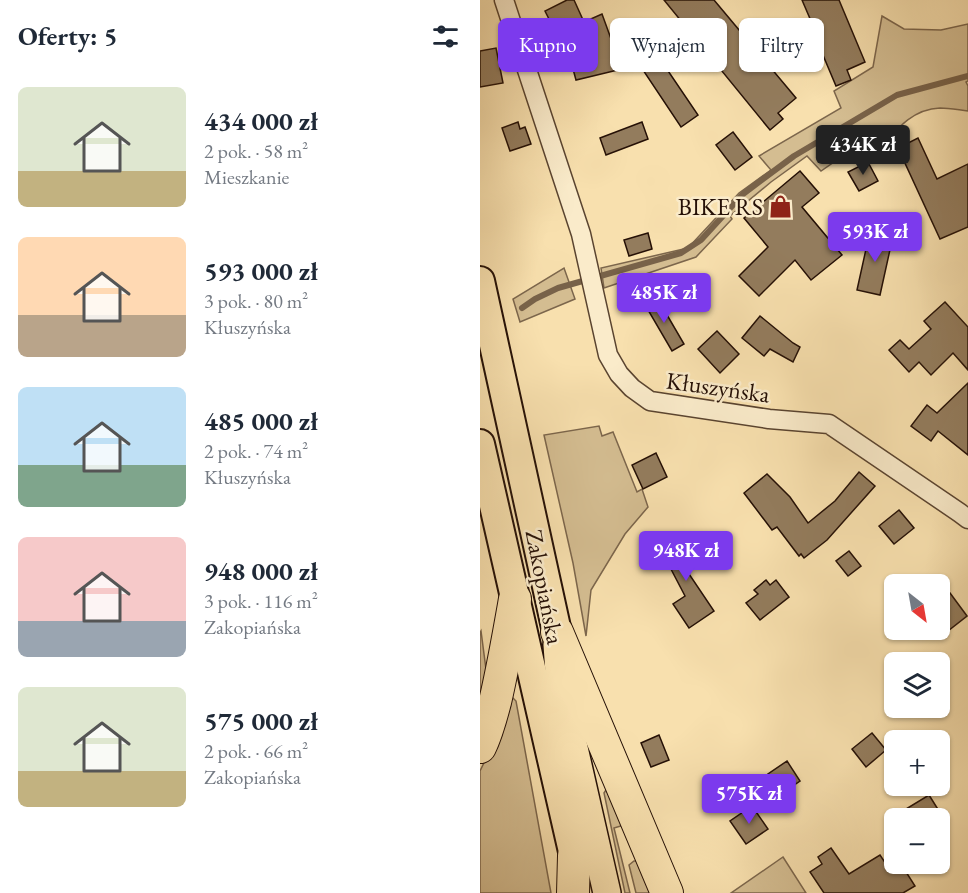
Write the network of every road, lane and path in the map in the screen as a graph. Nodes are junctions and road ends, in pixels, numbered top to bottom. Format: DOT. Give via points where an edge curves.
graph roads {
  1 [pos="504,0"];
  2 [pos="480,281"];
  3 [pos="480,444"];
  4 [pos="965,512"];
  5 [pos="515,599"];
  6 [pos="556,632"];
  7 [pos="480,747"];
  8 [pos="574,856"];
  9 [pos="573,893"];
  10 [pos="584,893"];
  11 [pos="607,893"];
  12 [pos="667,893"];
  1 -- 4 [label="street, Kłuszyńska" via="581,234 608,355 619,374 650,401 829,424"];
  2 -- 6 [label="highway, Zakopiańska"];
  3 -- 5 [label="highway, Zakopiańska"];
  5 -- 7 [label="highway" via="498,689"];
  5 -- 8 [label="highway, Zakopiańska"];
  6 -- 11 [label="main road, Zakopiańska" via="559,672"];
  6 -- 12 [label="highway"];
  8 -- 9 [label="highway"];
  8 -- 10 [label="main road, Zakopiańska"];
}
